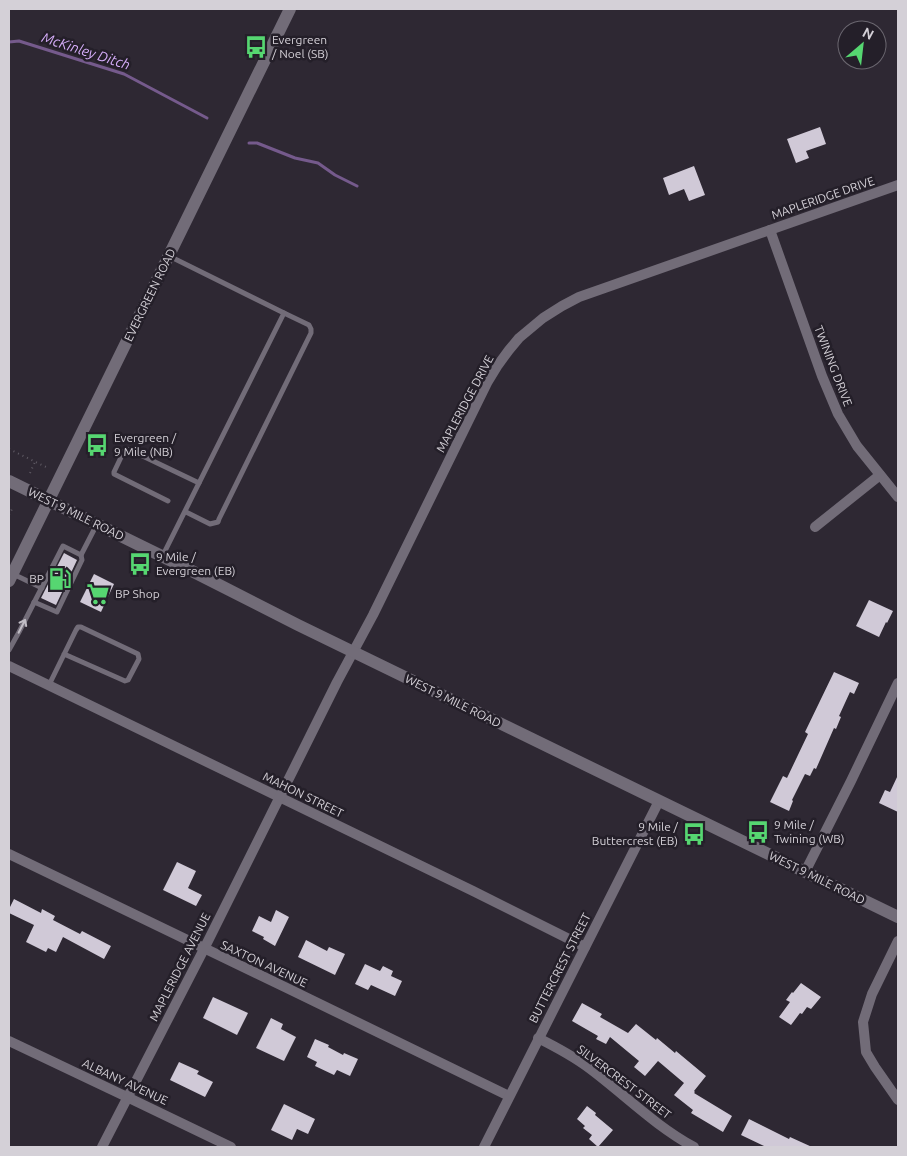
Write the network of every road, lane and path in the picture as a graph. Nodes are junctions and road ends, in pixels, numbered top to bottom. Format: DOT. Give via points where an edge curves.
graph roads {
  1 [pos="290,9"];
  2 [pos="898,185"];
  3 [pos="770,230"];
  4 [pos="169,256"];
  5 [pos="284,313"];
  6 [pos="9,449"];
  7 [pos="35,462"];
  8 [pos="46,467"];
  9 [pos="30,473"];
  10 [pos="880,474"];
  11 [pos="9,481"];
  12 [pos="199,482"];
  13 [pos="898,498"];
  14 [pos="48,500"];
  15 [pos="168,501"];
  16 [pos="12,509"];
  17 [pos="186,512"];
  18 [pos="9,515"];
  19 [pos="97,524"];
  20 [pos="815,527"];
  21 [pos="80,555"];
  22 [pos="163,557"];
  23 [pos="10,577"];
  24 [pos="42,588"];
  25 [pos="34,602"];
  26 [pos="9,650"];
  27 [pos="353,652"];
  28 [pos="64,654"];
  29 [pos="9,666"];
  30 [pos="898,683"];
  31 [pos="49,685"];
  32 [pos="279,797"];
  33 [pos="659,801"];
  34 [pos="9,854"];
  35 [pos="805,872"];
  36 [pos="898,917"];
  37 [pos="898,941"];
  38 [pos="585,948"];
  39 [pos="204,949"];
  40 [pos="538,1038"];
  41 [pos="9,1041"];
  42 [pos="127,1096"];
  43 [pos="509,1096"];
  44 [pos="898,1100"];
  45 [pos="102,1147"];
  46 [pos="231,1147"];
  47 [pos="484,1147"];
  48 [pos="694,1147"];
  1 -- 4 [label="main road, EVERGREEN ROAD"];
  2 -- 3 [label="street, MAPLERIDGE DRIVE"];
  3 -- 10 [label="street, TWINING DRIVE" via="827,391 848,433"];
  3 -- 27 [label="street, MAPLERIDGE DRIVE" via="579,297 543,318 519,338 487,383"];
  4 -- 5 [label="lane"];
  4 -- 14 [label="main road, EVERGREEN ROAD"];
  5 -- 12 [label="lane"];
  5 -- 17 [label="lane" via="309,325 311,333 220,519 210,524"];
  6 -- 7 [label="path"];
  7 -- 8 [label="path"];
  7 -- 9 [label="path"];
  10 -- 13 [label="street, TWINING DRIVE"];
  10 -- 20 [label="street"];
  11 -- 14 [label="main road, WEST 9 MILE ROAD"];
  12 -- 15 [label="lane" via="126,449 114,474"];
  12 -- 17 [label="lane"];
  14 -- 19 [label="main road, WEST 9 MILE ROAD"];
  14 -- 23 [label="main road, EVERGREEN ROAD"];
  16 -- 18 [label="path"];
  17 -- 22 [label="lane"];
  19 -- 21 [label="lane"];
  19 -- 22 [label="main road, WEST 9 MILE ROAD"];
  21 -- 24 [label="lane" via="63,546"];
  21 -- 25 [label="lane" via="82,560 57,612"];
  22 -- 27 [label="main road, WEST 9 MILE ROAD"];
  23 -- 24 [label="lane"];
  24 -- 25 [label="lane"];
  26 -- 25 [label="lane, one-way"];
  27 -- 32 [label="street, MAPLERIDGE DRIVE"];
  27 -- 33 [label="main road, WEST 9 MILE ROAD"];
  28 -- 28 [label="lane" via="76,630 82,627 138,654 139,659 125,681"];
  28 -- 31 [label="lane"];
  29 -- 31 [label="street, MAHON STREET"];
  30 -- 35 [label="street"];
  31 -- 32 [label="street, MAHON STREET"];
  32 -- 38 [label="street, MAHON STREET"];
  32 -- 39 [label="street, MAPLERIDGE AVENUE"];
  33 -- 35 [label="main road, WEST 9 MILE ROAD"];
  33 -- 38 [label="street, BUTTERCREST STREET"];
  34 -- 39 [label="street, SAXTON AVENUE"];
  35 -- 36 [label="main road, WEST 9 MILE ROAD"];
  37 -- 44 [label="street" via="872,994 863,1022 866,1052"];
  38 -- 40 [label="street, BUTTERCREST STREET"];
  39 -- 42 [label="street, MAPLERIDGE AVENUE"];
  39 -- 43 [label="street, SAXTON AVENUE"];
  40 -- 43 [label="street, BUTTERCREST STREET"];
  40 -- 48 [label="street, SILVERCREST STREET" via="581,1063 658,1124"];
  41 -- 42 [label="street, ALBANY AVENUE"];
  42 -- 45 [label="street, MAPLERIDGE AVENUE"];
  42 -- 46 [label="street, ALBANY AVENUE"];
  43 -- 47 [label="street, BUTTERCREST STREET"];
}
